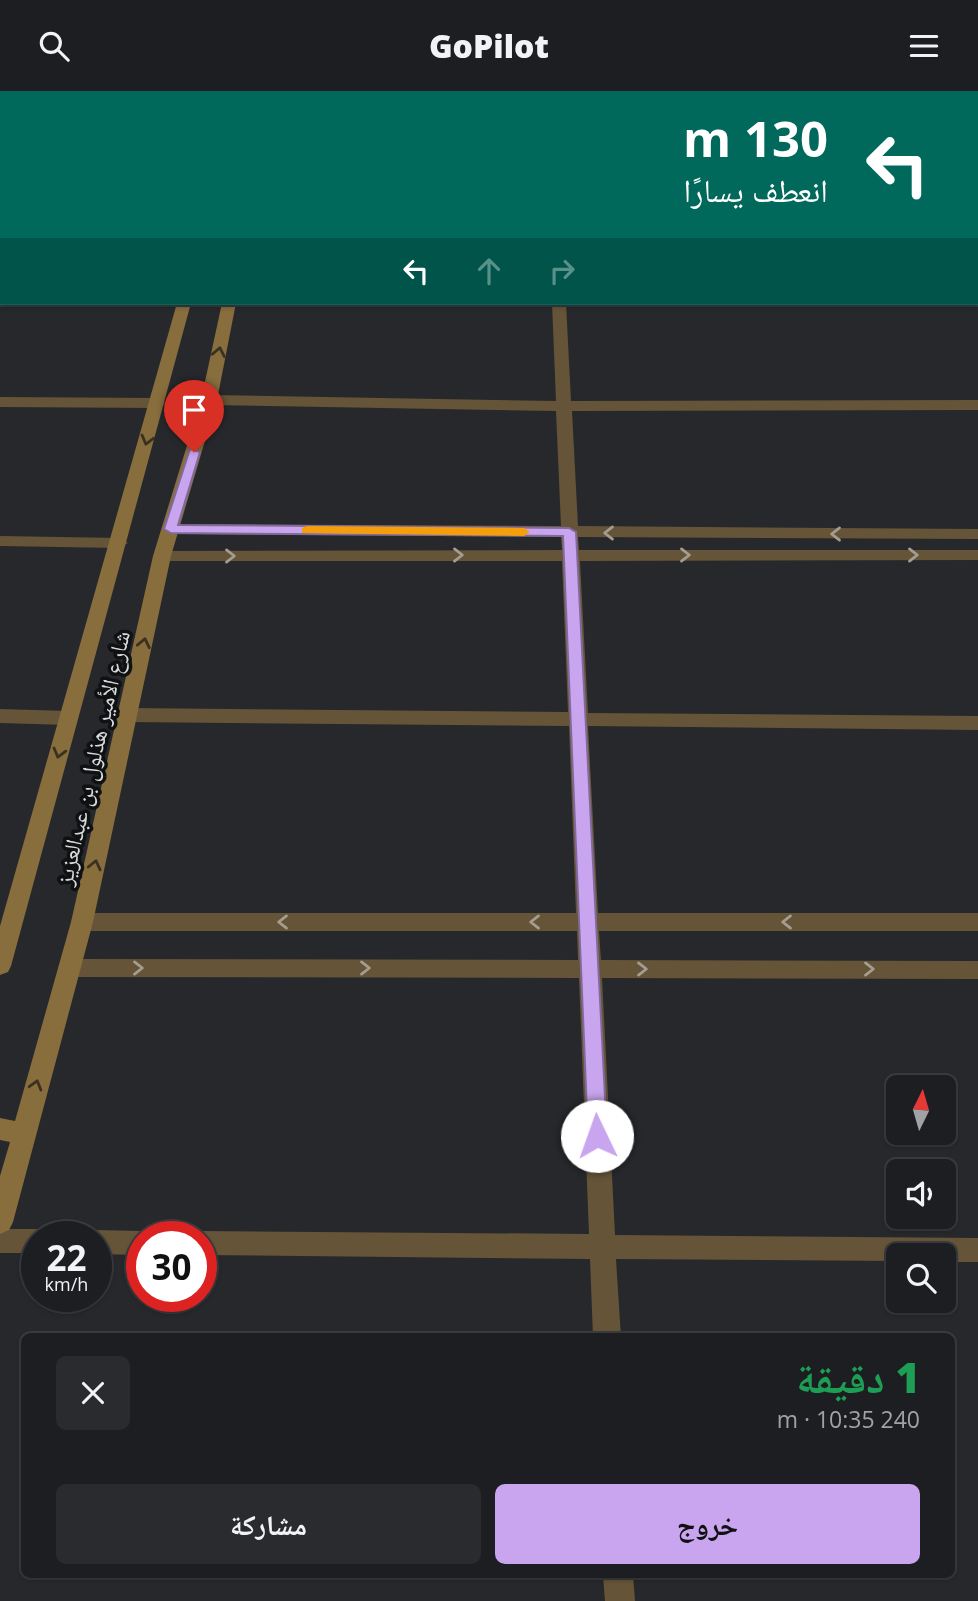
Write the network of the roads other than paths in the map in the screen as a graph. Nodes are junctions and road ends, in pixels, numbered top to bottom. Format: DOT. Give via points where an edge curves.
graph roads {
  1 [pos="183,305"];
  2 [pos="229,305"];
  3 [pos="559,305"];
  4 [pos="209,400"];
  5 [pos="0,402"];
  6 [pos="158,403"];
  7 [pos="978,405"];
  8 [pos="563,406"];
  9 [pos="171,529"];
  10 [pos="569,532"];
  11 [pos="978,534"];
  12 [pos="0,541"];
  13 [pos="119,543"];
  14 [pos="570,555"];
  15 [pos="978,555"];
  16 [pos="162,556"];
  17 [pos="129,715"];
  18 [pos="0,716"];
  19 [pos="68,717"];
  20 [pos="578,719"];
  21 [pos="978,723"];
  22 [pos="6,922"];
  23 [pos="82,922"];
  24 [pos="587,922"];
  25 [pos="978,922"];
  26 [pos="0,966"];
  27 [pos="69,968"];
  28 [pos="590,969"];
  29 [pos="978,969"];
  30 [pos="11,1131"];
  31 [pos="0,1222"];
  32 [pos="0,1241"];
  33 [pos="21,1241"];
  34 [pos="217,1243"];
  35 [pos="603,1248"];
  36 [pos="978,1250"];
  37 [pos="607,1333"];
  38 [pos="618,1578"];
  39 [pos="620,1601"];
  1 -- 6 [label="street, شارع الأمير هذلول بن عبدالعزيز"];
  4 -- 2 [label="street, شارع الأمير هذلول بن عبدالعزيز, one-way"];
  3 -- 8 [label="street"];
  4 -- 8 [label="street"];
  4 -- 9 [label="street, شارع الأمير هذلول بن عبدالعزيز"];
  5 -- 6 [label="street"];
  6 -- 13 [label="street, شارع الأمير هذلول بن عبدالعزيز, one-way"];
  7 -- 8 [label="street"];
  8 -- 10 [label="street"];
  9 -- 10 [label="street"];
  9 -- 16 [label="street, شارع الأمير هذلول بن عبدالعزيز"];
  11 -- 10 [label="street, one-way"];
  10 -- 14 [label="street"];
  12 -- 13 [label="street"];
  13 -- 19 [label="street, شارع الأمير هذلول بن عبدالعزيز"];
  14 -- 15 [label="street, one-way"];
  16 -- 14 [label="street, one-way"];
  14 -- 20 [label="street"];
  17 -- 16 [label="street, شارع الأمير هذلول بن عبدالعزيز, one-way"];
  17 -- 20 [label="street"];
  23 -- 17 [label="street, شارع الأمير هذلول بن عبدالعزيز, one-way"];
  18 -- 19 [label="street"];
  19 -- 22 [label="street, شارع الأمير هذلول بن عبدالعزيز, one-way"];
  20 -- 21 [label="street"];
  20 -- 24 [label="street"];
  22 -- 26 [label="street, شارع الأمير هذلول بن عبدالعزيز"];
  24 -- 23 [label="street, one-way"];
  23 -- 27 [label="street, شارع الأمير هذلول بن عبدالعزيز"];
  25 -- 24 [label="street, one-way"];
  24 -- 28 [label="street"];
  27 -- 28 [label="street, one-way"];
  30 -- 27 [label="street, شارع الأمير هذلول بن عبدالعزيز, one-way"];
  28 -- 29 [label="street, one-way"];
  28 -- 35 [label="street"];
  30 -- 31 [label="street, شارع الأمير هذلول بن عبدالعزيز"];
  32 -- 33 [label="street"];
  34 -- 35 [label="street"];
  35 -- 36 [label="street"];
  35 -- 37 [label="street"];
  38 -- 39 [label="street"];
}
